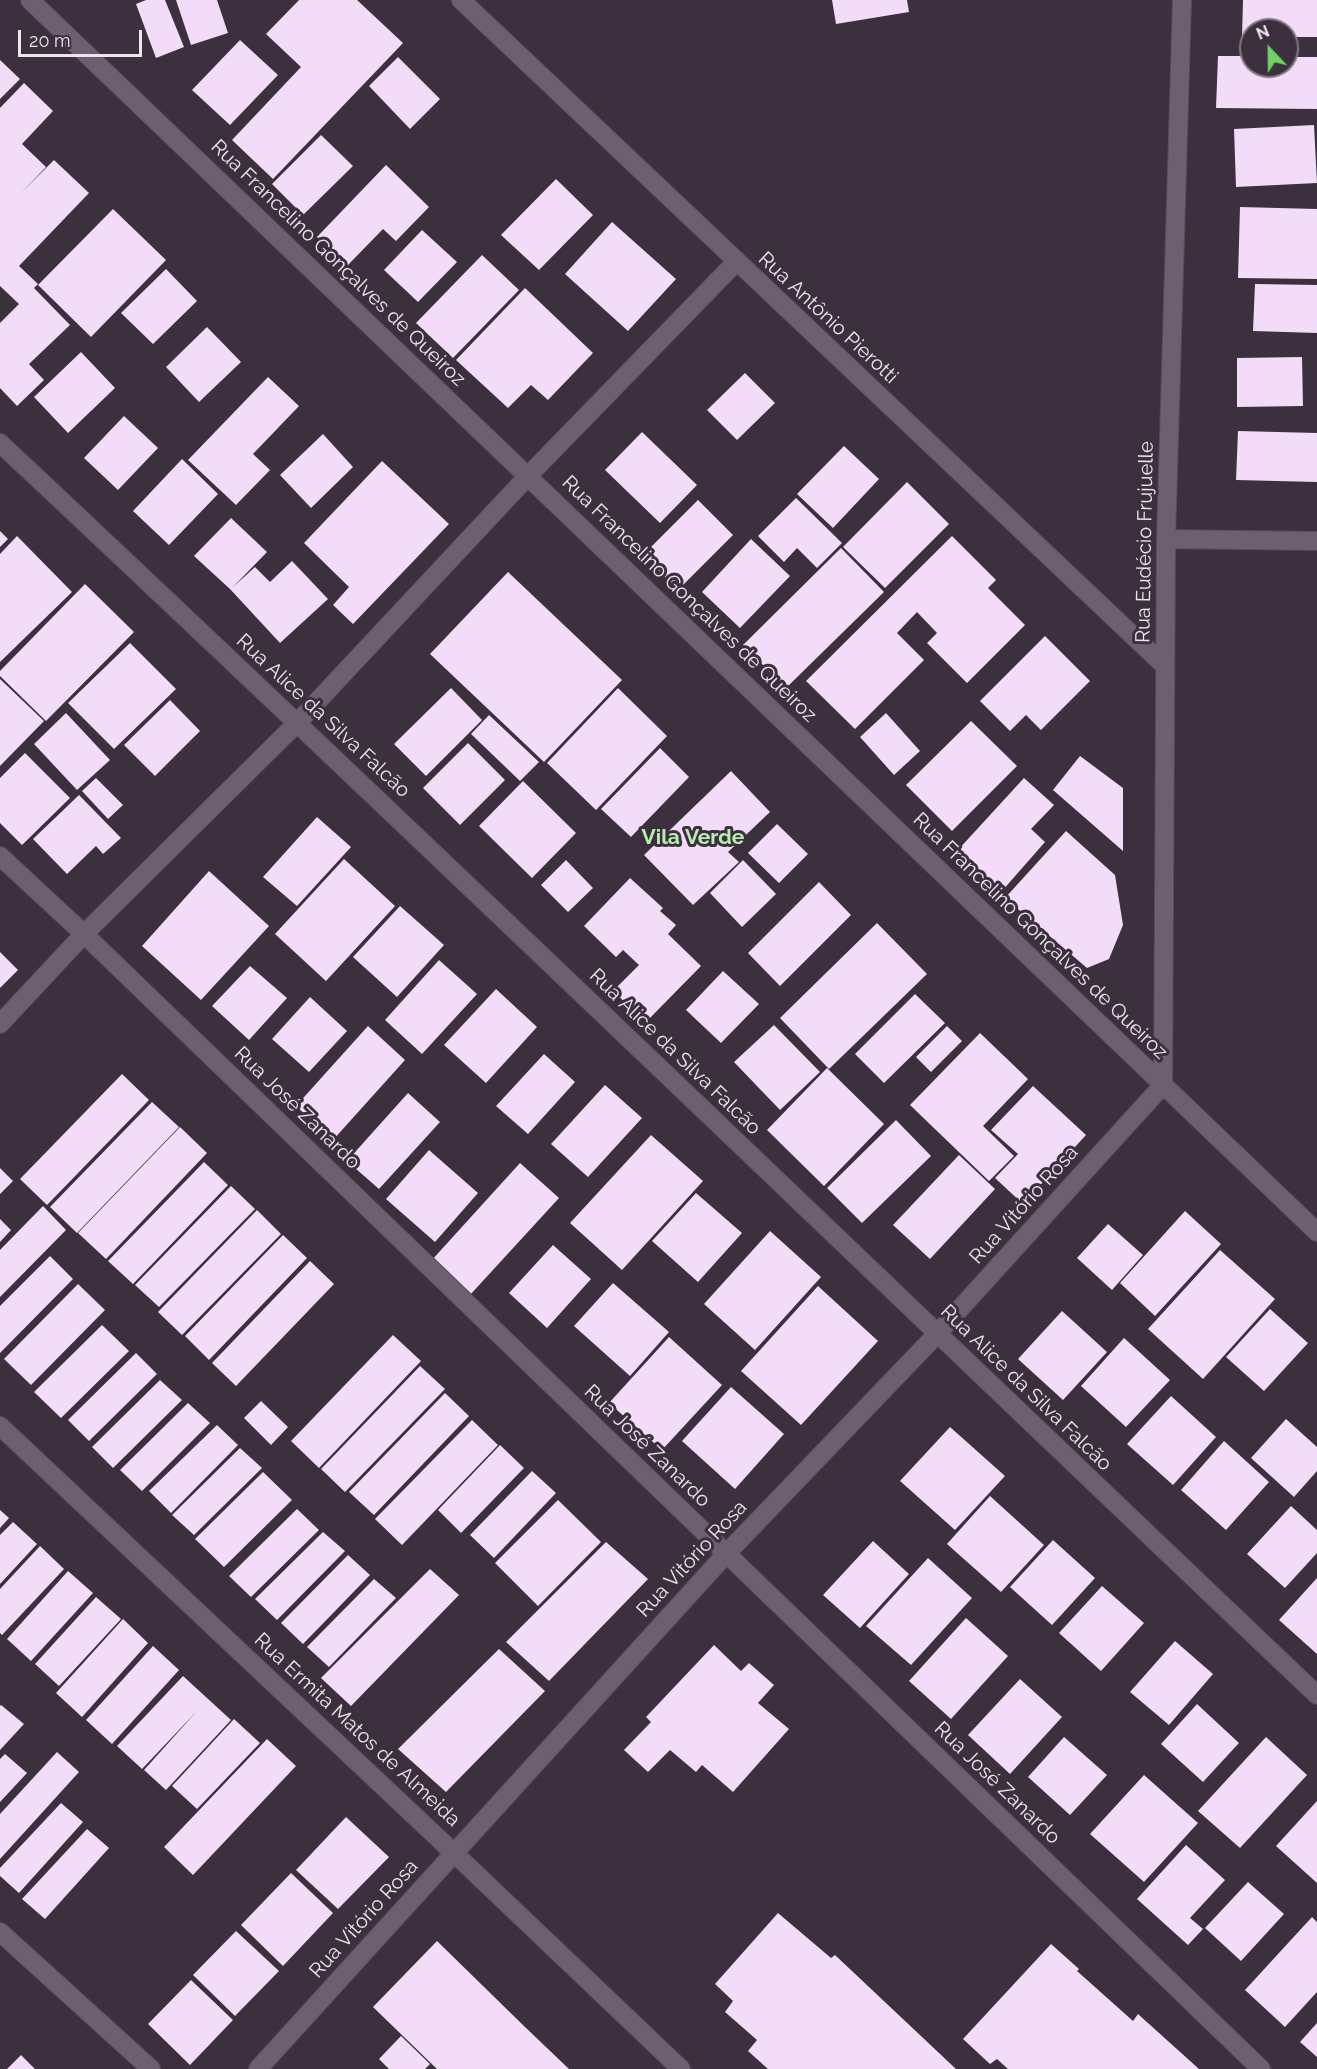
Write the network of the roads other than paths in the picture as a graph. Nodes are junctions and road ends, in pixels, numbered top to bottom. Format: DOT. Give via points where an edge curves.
graph roads {
  1 [pos="30,0"];
  2 [pos="461,0"];
  3 [pos="1182,0"];
  4 [pos="736,262"];
  5 [pos="0,443"];
  6 [pos="528,476"];
  7 [pos="1166,539"];
  8 [pos="1317,541"];
  9 [pos="1165,666"];
  10 [pos="298,722"];
  11 [pos="0,856"];
  12 [pos="84,934"];
  13 [pos="0,1024"];
  14 [pos="1163,1085"];
  15 [pos="1317,1232"];
  16 [pos="937,1334"];
  17 [pos="0,1426"];
  18 [pos="726,1554"];
  19 [pos="1317,1695"];
  20 [pos="454,1853"];
  21 [pos="0,1932"];
  22 [pos="151,2069"];
  23 [pos="258,2069"];
  24 [pos="681,2069"];
  25 [pos="1261,2069"];
  1 -- 6 [label="street, Rua Francelino Gonçalves de Queiroz"];
  2 -- 4 [label="street, Rua Antônio Pierotti"];
  3 -- 7 [label="street, Rua Eudécio Frujuelle"];
  4 -- 6 [label="street"];
  4 -- 9 [label="street, Rua Antônio Pierotti"];
  5 -- 10 [label="street, Rua Alice da Silva Falcão"];
  6 -- 10 [label="street"];
  6 -- 14 [label="street, Rua Francelino Gonçalves de Queiroz"];
  7 -- 8 [label="street"];
  7 -- 9 [label="street, Rua Eudécio Frujuelle"];
  9 -- 14 [label="street, Rua Eudécio Frujuelle"];
  10 -- 12 [label="street"];
  10 -- 16 [label="street, Rua Alice da Silva Falcão"];
  11 -- 12 [label="street, Rua José Zanardo"];
  12 -- 13 [label="street"];
  12 -- 18 [label="street, Rua José Zanardo"];
  14 -- 15 [label="street, Rua Francelino Gonçalves de Queiroz"];
  14 -- 16 [label="street, Rua Vitório Rosa"];
  16 -- 18 [label="street, Rua Vitório Rosa"];
  16 -- 19 [label="street, Rua Alice da Silva Falcão"];
  17 -- 20 [label="street, Rua Ermita Matos de Almeida"];
  18 -- 20 [label="street, Rua Vitório Rosa"];
  18 -- 25 [label="street, Rua José Zanardo"];
  20 -- 23 [label="street, Rua Vitório Rosa"];
  20 -- 24 [label="street, Rua Ermita Matos de Almeida"];
  21 -- 22 [label="street"];
}
